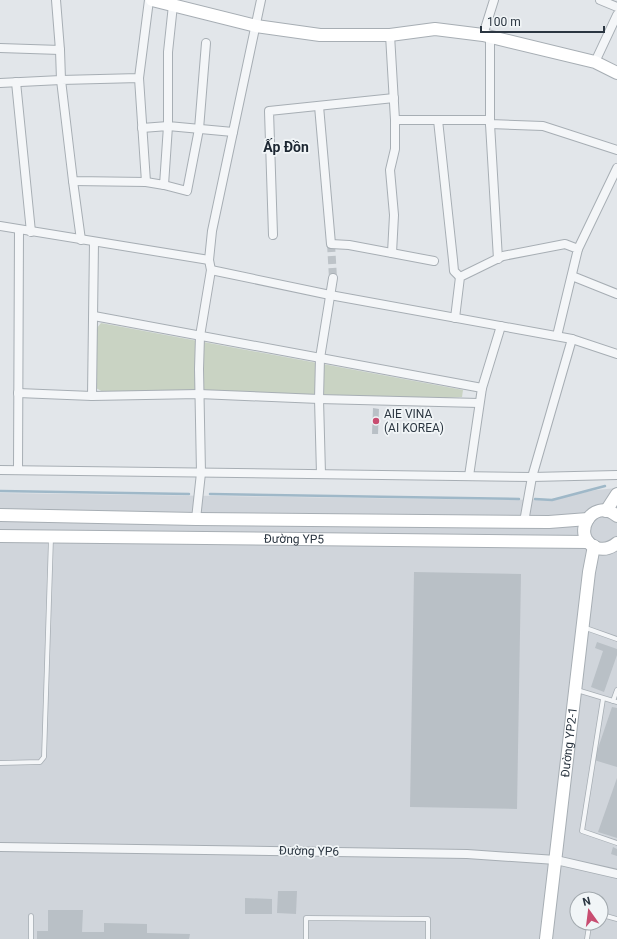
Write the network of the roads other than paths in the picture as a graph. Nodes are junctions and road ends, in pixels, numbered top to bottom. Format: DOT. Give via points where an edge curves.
graph roads {
  1 [pos="56,0"];
  2 [pos="149,0"];
  3 [pos="152,0"];
  4 [pos="261,0"];
  5 [pos="494,0"];
  6 [pos="600,0"];
  7 [pos="173,5"];
  8 [pos="617,7"];
  9 [pos="617,15"];
  10 [pos="256,26"];
  11 [pos="390,35"];
  12 [pos="486,35"];
  13 [pos="206,43"];
  14 [pos="0,48"];
  15 [pos="60,50"];
  16 [pos="595,62"];
  17 [pos="617,73"];
  18 [pos="139,78"];
  19 [pos="61,80"];
  20 [pos="16,82"];
  21 [pos="0,83"];
  22 [pos="394,98"];
  23 [pos="319,106"];
  24 [pos="395,120"];
  25 [pos="438,120"];
  26 [pos="490,122"];
  27 [pos="168,126"];
  28 [pos="142,128"];
  29 [pos="199,129"];
  30 [pos="233,132"];
  31 [pos="617,150"];
  32 [pos="617,168"];
  33 [pos="72,181"];
  34 [pos="146,182"];
  35 [pos="164,185"];
  36 [pos="0,226"];
  37 [pos="19,230"];
  38 [pos="32,232"];
  39 [pos="273,235"];
  40 [pos="81,240"];
  41 [pos="94,242"];
  42 [pos="578,249"];
  43 [pos="392,253"];
  44 [pos="498,259"];
  45 [pos="209,260"];
  46 [pos="434,261"];
  47 [pos="211,270"];
  48 [pos="572,276"];
  49 [pos="460,277"];
  50 [pos="333,278"];
  51 [pos="617,294"];
  52 [pos="330,295"];
  53 [pos="94,316"];
  54 [pos="455,318"];
  55 [pos="501,326"];
  56 [pos="200,336"];
  57 [pos="558,336"];
  58 [pos="572,339"];
  59 [pos="617,354"];
  60 [pos="320,358"];
  61 [pos="482,388"];
  62 [pos="18,393"];
  63 [pos="199,394"];
  64 [pos="92,396"];
  65 [pos="319,399"];
  66 [pos="479,403"];
  67 [pos="0,470"];
  68 [pos="18,470"];
  69 [pos="201,472"];
  70 [pos="321,474"];
  71 [pos="469,476"];
  72 [pos="617,476"];
  73 [pos="532,477"];
  74 [pos="617,494"];
  75 [pos="0,514"];
  76 [pos="612,514"];
  77 [pos="196,519"];
  78 [pos="588,519"];
  79 [pos="524,522"];
  80 [pos="0,536"];
  81 [pos="51,536"];
  82 [pos="195,538"];
  83 [pos="617,543"];
  84 [pos="591,544"];
  85 [pos="582,627"];
  86 [pos="617,639"];
  87 [pos="575,689"];
  88 [pos="617,690"];
  89 [pos="603,699"];
  90 [pos="615,702"];
  91 [pos="0,763"];
  92 [pos="617,843"];
  93 [pos="0,847"];
  94 [pos="556,860"];
  95 [pos="617,874"];
  96 [pos="31,916"];
  97 [pos="31,939"];
  98 [pos="306,939"];
  99 [pos="428,939"];
  100 [pos="546,939"];
  1 -- 15 [label="street"];
  2 -- 18 [label="street"];
  3 -- 7 [label="main road"];
  4 -- 10 [label="street"];
  5 -- 12 [label="street"];
  6 -- 8 [label="street"];
  7 -- 10 [label="main road"];
  7 -- 27 [label="street" via="168,52"];
  9 -- 16 [label="street"];
  10 -- 11 [label="main road" via="320,35"];
  10 -- 30 [label="street"];
  11 -- 12 [label="main road" via="435,29"];
  11 -- 22 [label="street"];
  12 -- 16 [label="main road"];
  12 -- 26 [label="street"];
  13 -- 29 [label="street"];
  14 -- 15 [label="street"];
  15 -- 19 [label="street"];
  16 -- 17 [label="main road"];
  18 -- 19 [label="street"];
  18 -- 28 [label="street"];
  19 -- 20 [label="street"];
  19 -- 33 [label="street"];
  20 -- 21 [label="street"];
  20 -- 38 [label="street"];
  22 -- 23 [label="street"];
  22 -- 24 [label="street"];
  23 -- 39 [label="street" via="269,111"];
  23 -- 43 [label="street" via="331,244"];
  24 -- 25 [label="street"];
  24 -- 43 [label="street" via="395,149 390,170 394,215"];
  25 -- 26 [label="street"];
  25 -- 49 [label="street" via="454,271"];
  26 -- 31 [label="street" via="543,126"];
  26 -- 44 [label="street"];
  27 -- 28 [label="street"];
  27 -- 29 [label="street"];
  27 -- 35 [label="street"];
  28 -- 34 [label="street"];
  29 -- 30 [label="street"];
  29 -- 35 [label="street" via="187,191"];
  30 -- 45 [label="street" via="212,231"];
  32 -- 42 [label="street"];
  33 -- 34 [label="street"];
  33 -- 40 [label="street"];
  34 -- 35 [label="street"];
  36 -- 37 [label="street"];
  37 -- 38 [label="street"];
  37 -- 62 [label="street"];
  38 -- 40 [label="street"];
  40 -- 41 [label="street"];
  41 -- 45 [label="street"];
  41 -- 53 [label="street"];
  42 -- 44 [label="street" via="565,244"];
  42 -- 48 [label="street"];
  43 -- 46 [label="street"];
  44 -- 49 [label="street"];
  45 -- 47 [label="street"];
  47 -- 52 [label="street"];
  47 -- 56 [label="street"];
  48 -- 51 [label="street"];
  48 -- 57 [label="street"];
  49 -- 54 [label="street"];
  50 -- 52 [label="street"];
  52 -- 54 [label="street"];
  52 -- 60 [label="street"];
  53 -- 56 [label="street"];
  53 -- 64 [label="street"];
  54 -- 55 [label="street"];
  55 -- 57 [label="street"];
  55 -- 61 [label="street"];
  56 -- 60 [label="street"];
  56 -- 63 [label="street"];
  57 -- 58 [label="street"];
  58 -- 59 [label="street"];
  58 -- 73 [label="street"];
  60 -- 61 [label="street"];
  60 -- 65 [label="street"];
  61 -- 66 [label="street"];
  62 -- 64 [label="street"];
  62 -- 68 [label="street"];
  63 -- 64 [label="street"];
  63 -- 65 [label="street"];
  63 -- 69 [label="street"];
  65 -- 66 [label="street"];
  65 -- 70 [label="street"];
  66 -- 71 [label="street"];
  67 -- 68 [label="street"];
  68 -- 69 [label="street"];
  69 -- 70 [label="street"];
  69 -- 77 [label="street"];
  70 -- 71 [label="street"];
  71 -- 73 [label="street"];
  72 -- 73 [label="street"];
  73 -- 79 [label="street"];
  74 -- 76 [label="main road"];
  75 -- 77 [label="main road, Đường YP5"];
  76 -- 78 [label="main road, Đường YP5" via="594,513"];
  77 -- 79 [label="main road, Đường YP5"];
  77 -- 82 [label="main road"];
  78 -- 79 [label="main road, Đường YP5"];
  78 -- 84 [label="main road, Đường YP2-1" via="584,531"];
  80 -- 81 [label="main road, Đường YP5"];
  81 -- 82 [label="main road, Đường YP5"];
  81 -- 91 [label="lane" via="44,757 40,762"];
  82 -- 84 [label="main road, Đường YP5"];
  83 -- 84 [label="main road, Đường YP5" via="606,548"];
  84 -- 85 [label="main road, Đường YP2-1"];
  85 -- 86 [label="lane"];
  85 -- 87 [label="main road, Đường YP2-1"];
  87 -- 89 [label="lane"];
  87 -- 94 [label="main road, Đường YP2-1"];
  88 -- 90 [label="lane"];
  89 -- 90 [label="lane"];
  89 -- 92 [label="lane" via="582,831"];
  93 -- 94 [label="street, Đường YP6" via="410,852"];
  94 -- 95 [label="street, Đường YP6"];
  94 -- 100 [label="main road, Đường YP2-1"];
  96 -- 97 [label="lane"];
  98 -- 99 [label="lane" via="306,918 428,919"];
}
